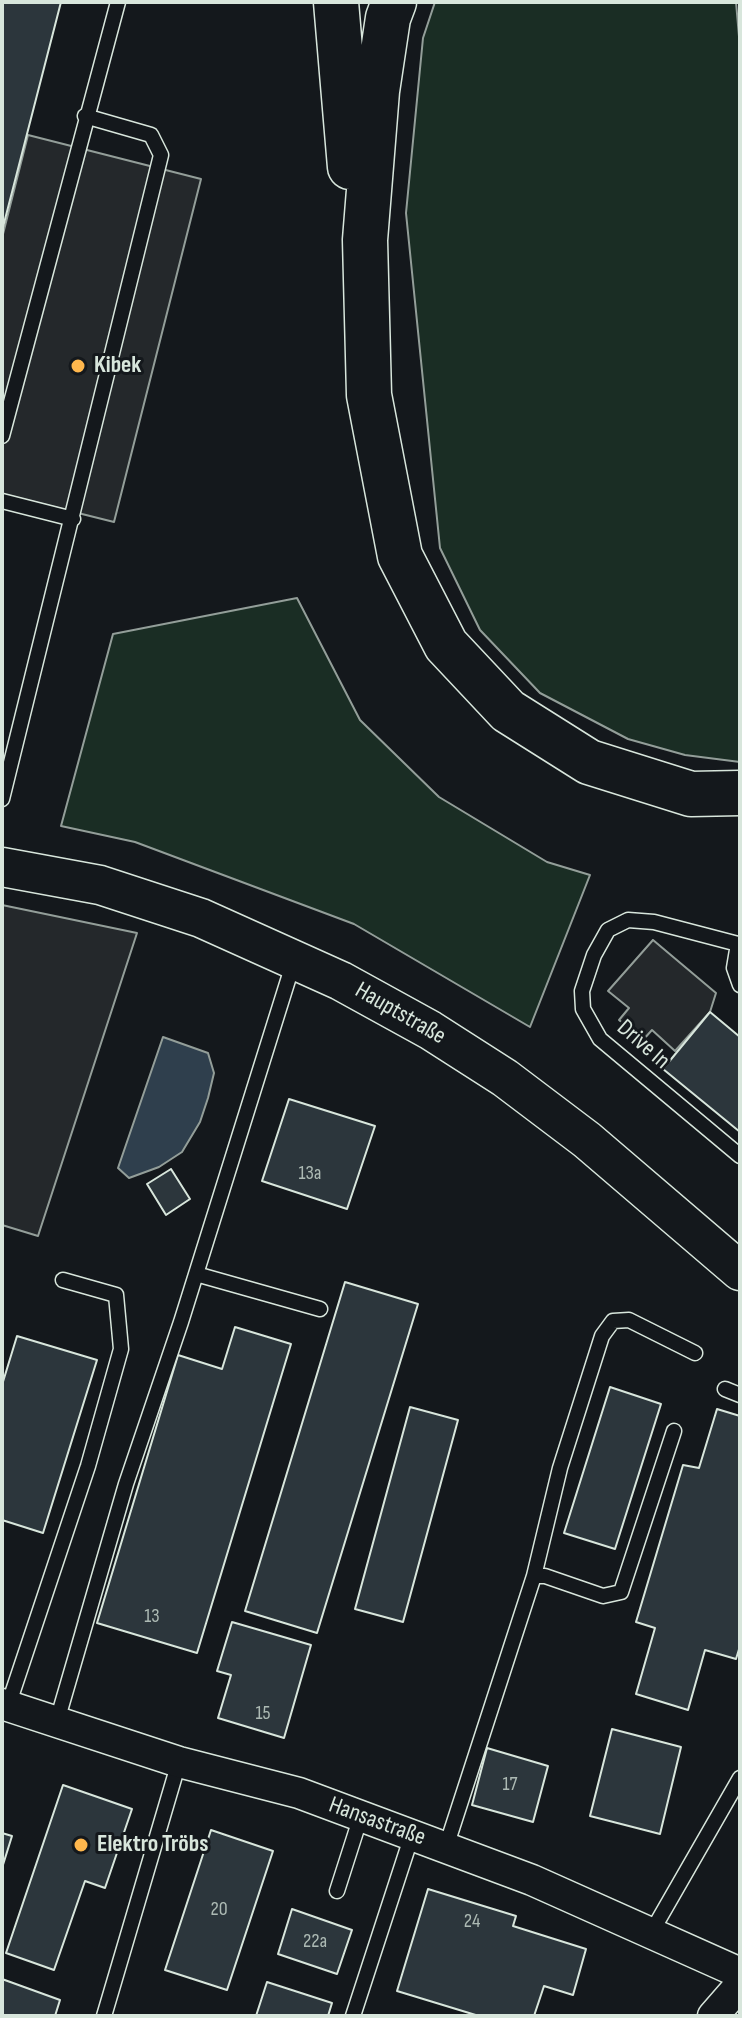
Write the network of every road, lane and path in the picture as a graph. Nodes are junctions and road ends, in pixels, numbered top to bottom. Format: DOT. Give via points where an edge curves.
graph roads {
  1 [pos="118,2"];
  2 [pos="336,2"];
  3 [pos="394,2"];
  4 [pos="85,116"];
  5 [pos="365,240"];
  6 [pos="2,436"];
  7 [pos="2,501"];
  8 [pos="73,519"];
  9 [pos="740,790"];
  10 [pos="2,799"];
  11 [pos="2,867"];
  12 [pos="295,960"];
  13 [pos="740,985"];
  14 [pos="740,1156"];
  15 [pos="740,1271"];
  16 [pos="196,1274"];
  17 [pos="63,1280"];
  18 [pos="320,1309"];
  19 [pos="695,1353"];
  20 [pos="725,1389"];
  21 [pos="740,1395"];
  22 [pos="674,1431"];
  23 [pos="534,1576"];
  24 [pos="5,1705"];
  25 [pos="57,1721"];
  26 [pos="179,1762"];
  27 [pos="740,1778"];
  28 [pos="361,1816"];
  29 [pos="412,1835"];
  30 [pos="446,1847"];
  31 [pos="337,1891"];
  32 [pos="651,1933"];
  33 [pos="740,1973"];
  34 [pos="740,1985"];
  35 [pos="720,2013"];
  36 [pos="104,2016"];
  37 [pos="353,2016"];
  1 -- 4 [label="lane"];
  2 -- 5 [label="highway" via="350,169"];
  3 -- 5 [label="highway" via="377,91"];
  4 -- 6 [label="lane"];
  4 -- 8 [label="lane" via="151,135 161,155"];
  5 -- 9 [label="highway" via="369,395 400,556 446,645 508,711 589,762 691,794"];
  7 -- 8 [label="lane"];
  8 -- 10 [label="lane"];
  11 -- 12 [label="street, Hauptstraße" via="100,885 201,918"];
  12 -- 15 [label="street, Hauptstraße" via="430,1030 505,1078 587,1140"];
  12 -- 16 [label="lane"];
  13 -- 14 [label="lane, Drive In" via="734,968 738,944 628,920 608,930 582,991 583,1009 600,1039"];
  16 -- 18 [label="lane"];
  16 -- 25 [label="lane" via="126,1484"];
  17 -- 24 [label="lane" via="116,1295 121,1349 88,1466"];
  19 -- 23 [label="lane" via="629,1320 619,1319 607,1329 585,1380"];
  20 -- 21 [label="lane"];
  22 -- 23 [label="lane" via="621,1592 603,1596"];
  23 -- 30 [label="lane"];
  24 -- 25 [label="street, Hansastraße"];
  25 -- 26 [label="street, Hansastraße"];
  26 -- 28 [label="street, Hansastraße" via="299,1793"];
  26 -- 36 [label="lane"];
  27 -- 32 [label="lane"];
  28 -- 29 [label="street, Hansastraße"];
  28 -- 31 [label="lane"];
  29 -- 30 [label="street, Hansastraße"];
  29 -- 37 [label="lane"];
  30 -- 32 [label="street, Hansastraße"];
  32 -- 33 [label="street, Hansastraße"];
  34 -- 35 [label="street"];
}
